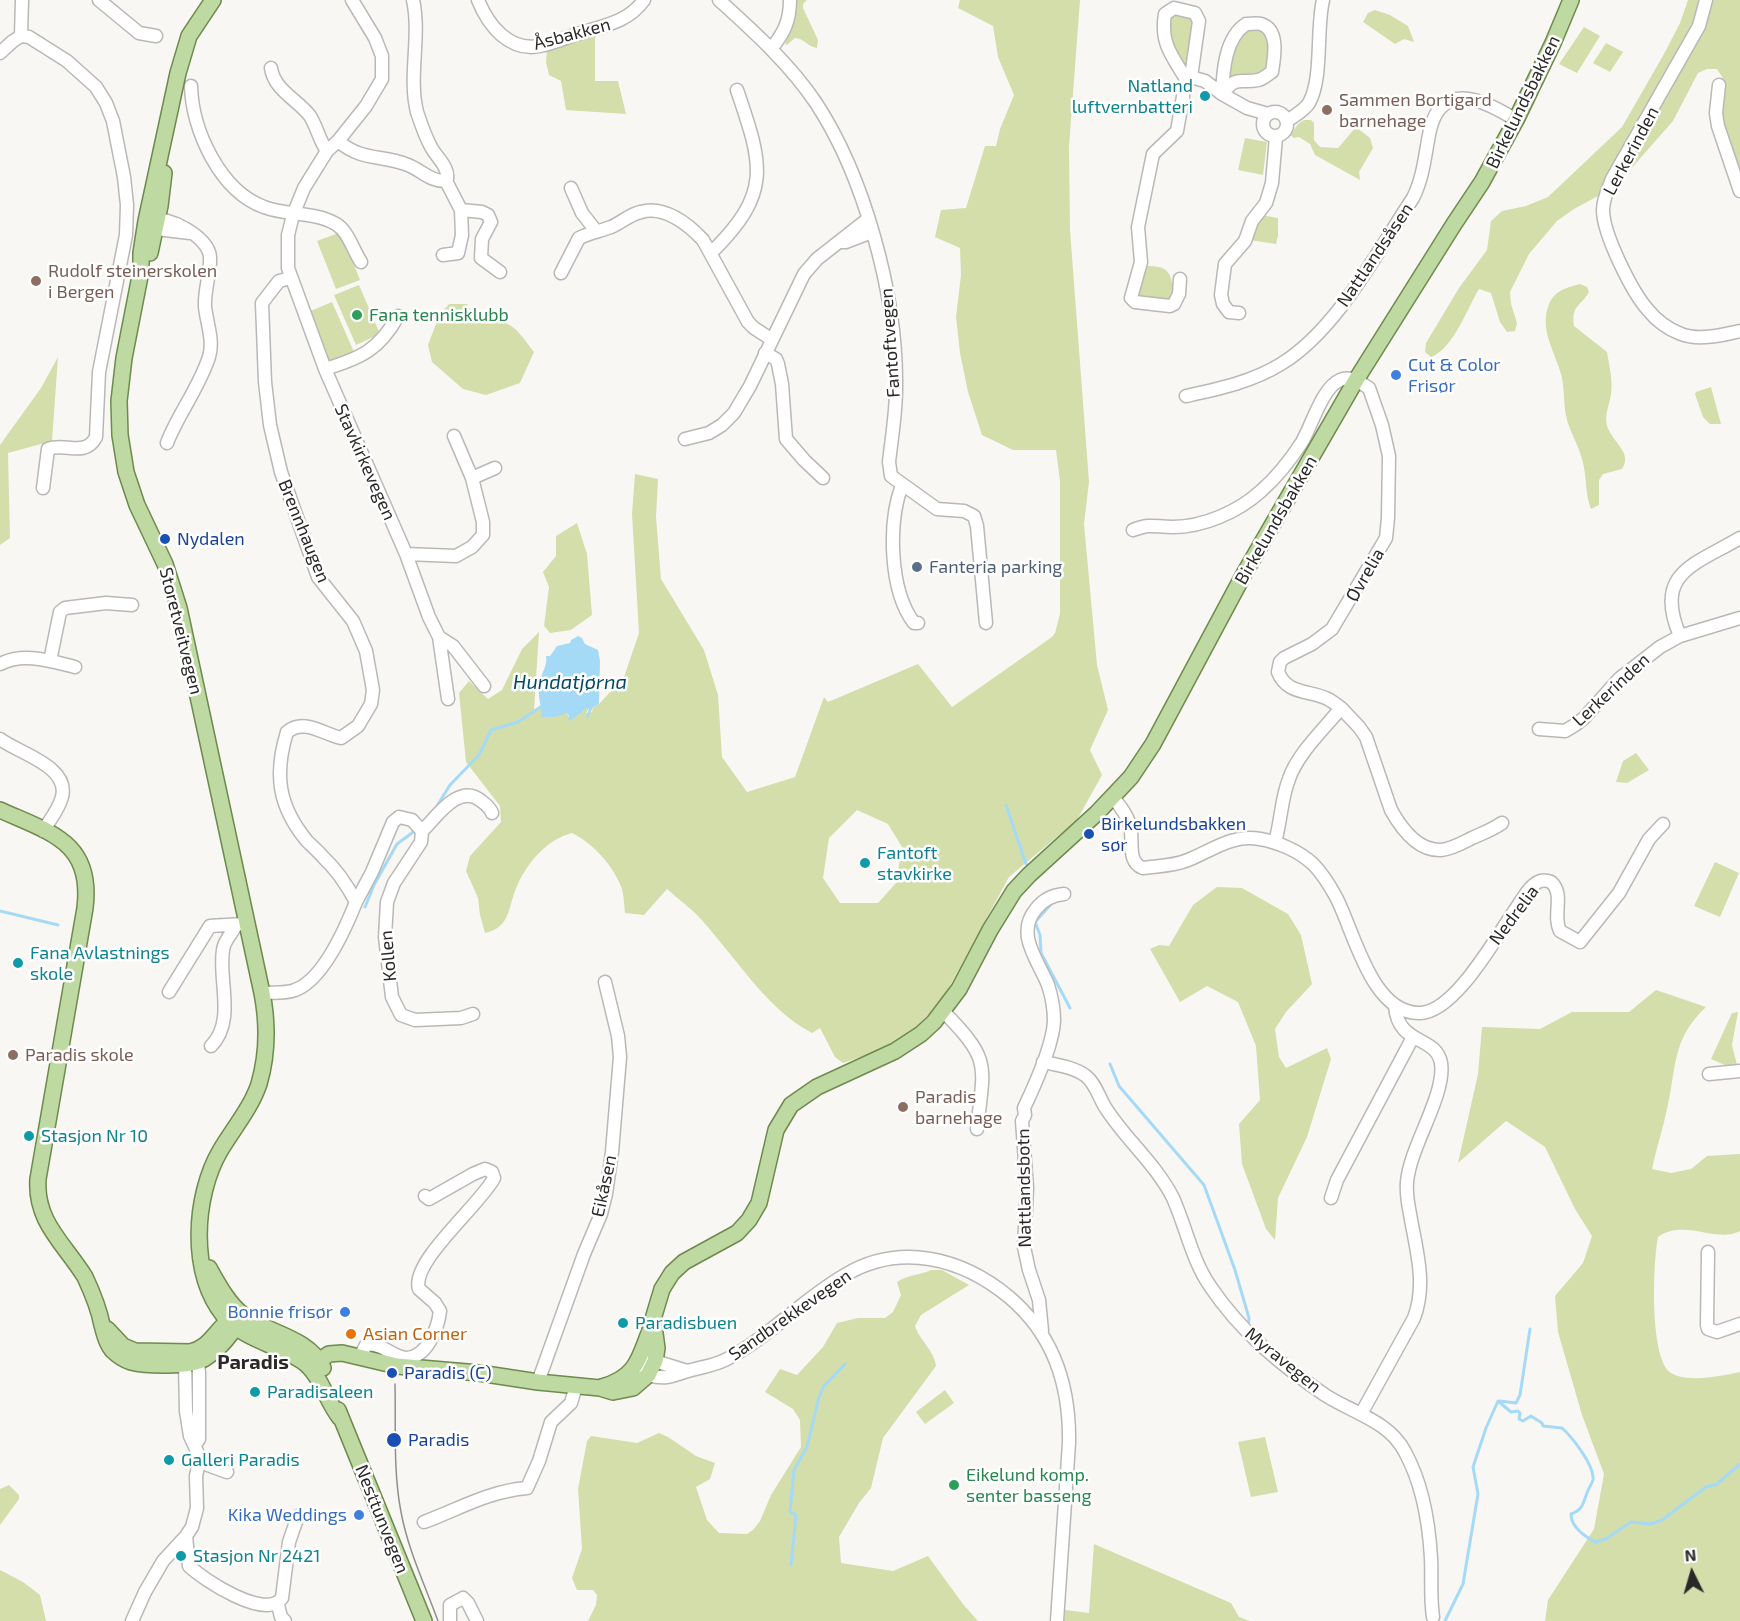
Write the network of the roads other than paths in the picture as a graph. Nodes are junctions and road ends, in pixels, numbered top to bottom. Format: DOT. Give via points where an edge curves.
graph roads {
  1 [pos="22,0"];
  2 [pos="99,0"];
  3 [pos="213,0"];
  4 [pos="352,0"];
  5 [pos="413,0"];
  6 [pos="478,0"];
  7 [pos="644,0"];
  8 [pos="719,0"];
  9 [pos="790,0"];
  10 [pos="1323,0"];
  11 [pos="1571,0"];
  12 [pos="1706,0"];
  13 [pos="21,36"];
  14 [pos="156,36"];
  15 [pos="771,49"];
  16 [pos="0,53"];
  17 [pos="271,68"];
  18 [pos="1188,78"];
  19 [pos="1719,85"];
  20 [pos="191,86"];
  21 [pos="737,90"];
  22 [pos="1222,94"];
  23 [pos="1268,114"];
  24 [pos="1516,120"];
  25 [pos="1287,121"];
  26 [pos="1276,137"];
  27 [pos="338,141"];
  28 [pos="327,151"];
  29 [pos="446,181"];
  30 [pos="571,188"];
  31 [pos="1740,190"];
  32 [pos="461,210"];
  33 [pos="293,214"];
  34 [pos="153,223"];
  35 [pos="870,225"];
  36 [pos="596,231"];
  37 [pos="711,252"];
  38 [pos="443,255"];
  39 [pos="361,262"];
  40 [pos="500,272"];
  41 [pos="561,273"];
  42 [pos="291,278"];
  43 [pos="1180,279"];
  44 [pos="1239,313"];
  45 [pos="398,316"];
  46 [pos="1740,331"];
  47 [pos="771,339"];
  48 [pos="765,353"];
  49 [pos="325,369"];
  50 [pos="1356,380"];
  51 [pos="1186,396"];
  52 [pos="454,436"];
  53 [pos="685,439"];
  54 [pos="167,443"];
  55 [pos="495,468"];
  56 [pos="472,478"];
  57 [pos="823,478"];
  58 [pos="902,485"];
  59 [pos="43,488"];
  60 [pos="1132,530"];
  61 [pos="1740,538"];
  62 [pos="406,554"];
  63 [pos="132,605"];
  64 [pos="1740,618"];
  65 [pos="918,623"];
  66 [pos="986,623"];
  67 [pos="1680,636"];
  68 [pos="439,638"];
  69 [pos="50,661"];
  70 [pos="0,664"];
  71 [pos="75,667"];
  72 [pos="484,686"];
  73 [pos="448,699"];
  74 [pos="1341,708"];
  75 [pos="1539,729"];
  76 [pos="0,739"];
  77 [pos="1113,797"];
  78 [pos="0,810"];
  79 [pos="492,813"];
  80 [pos="1502,823"];
  81 [pos="1663,824"];
  82 [pos="43,831"];
  83 [pos="422,831"];
  84 [pos="1275,842"];
  85 [pos="1064,894"];
  86 [pos="356,902"];
  87 [pos="241,924"];
  88 [pos="604,982"];
  89 [pos="169,992"];
  90 [pos="262,993"];
  91 [pos="1395,1006"];
  92 [pos="944,1011"];
  93 [pos="473,1014"];
  94 [pos="1413,1037"];
  95 [pos="211,1046"];
  96 [pos="1043,1062"];
  97 [pos="1740,1071"];
  98 [pos="1709,1074"];
  99 [pos="977,1129"];
  100 [pos="424,1196"];
  101 [pos="1331,1198"];
  102 [pos="1708,1252"];
  103 [pos="232,1319"];
  104 [pos="653,1323"];
  105 [pos="1740,1324"];
  106 [pos="1042,1331"];
  107 [pos="252,1336"];
  108 [pos="360,1357"];
  109 [pos="195,1359"];
  110 [pos="638,1361"];
  111 [pos="314,1363"];
  112 [pos="652,1368"];
  113 [pos="538,1382"];
  114 [pos="576,1386"];
  115 [pos="600,1388"];
  116 [pos="1361,1414"];
  117 [pos="204,1461"];
  118 [pos="227,1472"];
  119 [pos="298,1516"];
  120 [pos="424,1522"];
  121 [pos="186,1536"];
  122 [pos="278,1605"];
  123 [pos="1433,1617"];
  124 [pos="132,1621"];
  125 [pos="285,1621"];
  126 [pos="424,1621"];
  127 [pos="450,1621"];
  128 [pos="477,1621"];
  129 [pos="1058,1621"];
  1 -- 13 [label="street"];
  2 -- 14 [label="street" via="139,33"];
  3 -- 34 [label="main road, Storetveitvegen" via="184,50 164,146 163,188"];
  4 -- 27 [label="street, Stavkirkevegen" via="375,38 383,73 374,94"];
  5 -- 29 [label="street" via="415,101 425,135 447,172"];
  6 -- 7 [label="street, Åsbakken" via="497,32 515,44 530,47 621,20"];
  8 -- 15 [label="street, Fantoftvegen"];
  9 -- 15 [label="street" via="787,28"];
  10 -- 25 [label="street" via="1316,84 1309,105"];
  11 -- 24 [label="main road, Birkelundsbakken"];
  12 -- 46 [label="street, Lerkerinden" via="1699,26 1612,179 1604,218 1637,296 1656,318 1691,336"];
  13 -- 16 [label="street"];
  13 -- 59 [label="street" via="39,43 77,69 102,97 115,128 127,197 124,250 99,372 96,437 84,449 49,448"];
  15 -- 35 [label="street, Fantoftvegen" via="810,95 834,132"];
  17 -- 28 [label="street" via="274,80 311,118"];
  18 -- 18 [label="street" via="1168,49 1162,30 1165,14 1174,8 1195,13 1199,21"];
  18 -- 22 [label="street" via="1205,81"];
  18 -- 43 [label="street" via="1177,131 1153,154 1138,227 1141,262 1131,298 1135,302 1170,306 1179,294"];
  19 -- 31 [label="street" via="1718,126"];
  20 -- 33 [label="street" via="194,113 216,166 256,203"];
  21 -- 37 [label="street" via="756,150 756,185 752,201 732,231"];
  22 -- 22 [label="street" via="1223,70 1239,29 1246,24 1261,24 1274,40 1272,72 1259,80 1239,80"];
  22 -- 23 [label="street"];
  23 -- 25 [label="street" via="1280,113"];
  23 -- 26 [label="street" via="1264,128"];
  24 -- 50 [label="main road, Birkelundsbakken" via="1482,182"];
  24 -- 51 [label="street, Nattlandsåsen" via="1466,98 1443,106 1431,128 1413,198 1326,325 1305,348 1279,365 1235,384"];
  25 -- 26 [label="street" via="1285,132"];
  26 -- 44 [label="street" via="1266,203 1252,221 1245,241 1225,264 1223,304 1229,312"];
  27 -- 28 [label="street, Stavkirkevegen"];
  27 -- 29 [label="street" via="360,155 409,165 436,180"];
  28 -- 33 [label="street, Stavkirkevegen"];
  29 -- 32 [label="street"];
  30 -- 36 [label="street" via="582,213"];
  32 -- 38 [label="street" via="459,253"];
  32 -- 40 [label="street" via="488,215 491,222 482,239 481,258"];
  33 -- 39 [label="street" via="322,217 338,225"];
  33 -- 42 [label="street, Stavkirkevegen" via="287,253"];
  34 -- 54 [label="street" via="190,233 210,254 205,296 211,346"];
  34 -- 87 [label="main road, Storetveitvegen" via="120,386 122,455 132,492 165,564 179,608"];
  35 -- 47 [label="street" via="843,238 817,259 804,274"];
  35 -- 58 [label="street, Fantoftvegen" via="885,278 894,345 896,394 889,470 893,480"];
  36 -- 37 [label="street" via="639,212 660,212 696,232"];
  36 -- 41 [label="street" via="576,240"];
  37 -- 47 [label="street" via="748,322"];
  42 -- 49 [label="street, Stavkirkevegen"];
  42 -- 86 [label="street, Brennhaugen" via="279,281 262,303 270,425 281,472 318,577 353,621 366,651 373,690 371,704 358,726 341,738 307,726 286,732 280,786 291,817 307,841 346,883"];
  45 -- 49 [label="street" via="385,338 366,353"];
  47 -- 48 [label="street"];
  48 -- 53 [label="street" via="742,402 728,420 709,433"];
  48 -- 57 [label="street" via="778,364 786,439"];
  49 -- 62 [label="street, Stavkirkevegen"];
  50 -- 60 [label="street" via="1342,379 1331,387 1302,441 1260,492 1210,522 1174,527 1148,524"];
  50 -- 74 [label="street, Øvrelia" via="1370,388 1387,441 1390,464 1386,538 1332,628 1284,658 1278,672 1290,688 1329,700"];
  50 -- 77 [label="main road, Birkelundsbakken" via="1244,574 1153,744"];
  52 -- 56 [label="street"];
  55 -- 56 [label="street"];
  56 -- 62 [label="street" via="483,522 481,539 456,556"];
  58 -- 65 [label="street" via="894,509 895,576 908,615"];
  58 -- 66 [label="street, Fantoftvegen" via="937,509 974,516"];
  61 -- 67 [label="street" via="1688,568 1675,584 1671,611"];
  62 -- 68 [label="street, Stavkirkevegen"];
  63 -- 69 [label="street" via="106,603 65,608 60,612"];
  64 -- 67 [label="street, Lerkerinden"];
  67 -- 75 [label="street, Lerkerinden" via="1639,661 1575,725 1565,730"];
  68 -- 72 [label="street" via="453,646"];
  68 -- 73 [label="street, Stavkirkevegen"];
  69 -- 70 [label="street" via="19,658"];
  69 -- 71 [label="street"];
  74 -- 80 [label="street" via="1366,738 1397,821 1419,843 1432,849 1449,848"];
  74 -- 84 [label="street" via="1294,766"];
  76 -- 82 [label="street" via="40,760 62,783 60,802"];
  77 -- 84 [label="street" via="1130,823 1133,859 1143,868 1178,864 1243,837"];
  77 -- 92 [label="main road, Birkelundsbakken" via="1014,891"];
  78 -- 82 [label="main road"];
  79 -- 83 [label="street, Kollen" via="476,797 462,796 440,810"];
  81 -- 91 [label="street, Nedrelia" via="1648,839 1618,893 1580,942 1560,931 1556,920 1558,892 1551,882 1539,881 1449,1000 1427,1012 1407,1012"];
  82 -- 109 [label="main road" via="77,855 87,890 42,1148 37,1195 41,1211 85,1277 103,1325 123,1346"];
  83 -- 86 [label="street" via="408,818 399,817 393,822"];
  83 -- 93 [label="street, Kollen" via="421,842 394,883 387,902 385,937 392,997 401,1015 415,1020"];
  84 -- 91 [label="street" via="1300,855 1318,871 1336,896 1368,970"];
  85 -- 96 [label="street, Nattlandsbotn" via="1039,905 1028,924 1030,951 1048,986 1053,1008 1053,1029"];
  86 -- 90 [label="street" via="345,932 309,982 295,990"];
  87 -- 89 [label="street" via="210,926"];
  87 -- 90 [label="main road, Storetveitvegen"];
  87 -- 95 [label="street" via="223,949 224,1013 218,1037"];
  88 -- 113 [label="street, Eikåsen" via="620,1057 607,1186 601,1214"];
  90 -- 103 [label="main road, Storetveitvegen" via="267,1036 258,1085 210,1171 200,1217 206,1281"];
  91 -- 94 [label="street" via="1398,1024"];
  92 -- 99 [label="street" via="961,1028 981,1060 984,1077"];
  92 -- 104 [label="main road, Birkelundsbakken" via="921,1034 895,1051 817,1087 790,1105 776,1130 753,1214 737,1233 698,1253 672,1273 658,1297"];
  94 -- 101 [label="street"];
  94 -- 116 [label="street" via="1438,1054 1441,1070 1407,1181 1421,1292 1414,1318"];
  96 -- 106 [label="street, Nattlandsbotn" via="1022,1121 1027,1188 1024,1247 1039,1300"];
  96 -- 116 [label="street, Myravegen" via="1088,1078 1109,1114 1165,1184 1204,1276 1241,1326 1306,1382"];
  97 -- 98 [label="street"];
  100 -- 108 [label="street" via="429,1199 485,1169 494,1178 418,1277 419,1289 440,1311 427,1346 415,1356 405,1358 379,1346 366,1345"];
  102 -- 105 [label="street" via="1708,1329 1717,1332"];
  103 -- 107 [label="main road"];
  103 -- 109 [label="main road"];
  103 -- 111 [label="main road" via="296,1341"];
  104 -- 110 [label="main road"];
  104 -- 112 [label="main road" via="657,1348"];
  106 -- 112 [label="street, Sandbrekkevegen" via="1012,1300 976,1274 940,1260 898,1258 846,1274 719,1363 668,1378"];
  106 -- 129 [label="street, Sandbrekkevegen" via="1058,1364 1069,1427"];
  107 -- 109 [label="main road" via="217,1355"];
  107 -- 111 [label="main road"];
  108 -- 111 [label="main road" via="334,1353"];
  108 -- 113 [label="main road" via="397,1366"];
  109 -- 117 [label="street" via="199,1439 195,1445"];
  110 -- 112 [label="street"];
  110 -- 115 [label="main road" via="626,1377"];
  111 -- 126 [label="main road, Nesttunvegen"];
  112 -- 115 [label="main road" via="633,1388 613,1392"];
  113 -- 114 [label="main road"];
  114 -- 115 [label="main road"];
  114 -- 120 [label="street" via="571,1403 551,1422 527,1488 481,1497"];
  116 -- 123 [label="street, Myravegen" via="1399,1442 1417,1482 1431,1555"];
  117 -- 118 [label="street"];
  117 -- 121 [label="street" via="195,1517"];
  119 -- 122 [label="street" via="287,1555 284,1592"];
  121 -- 122 [label="street" via="189,1566 201,1577 251,1603 267,1608"];
  121 -- 124 [label="street" via="163,1561"];
  122 -- 125 [label="street"];
  127 -- 128 [label="street" via="450,1605 463,1598"];
}
